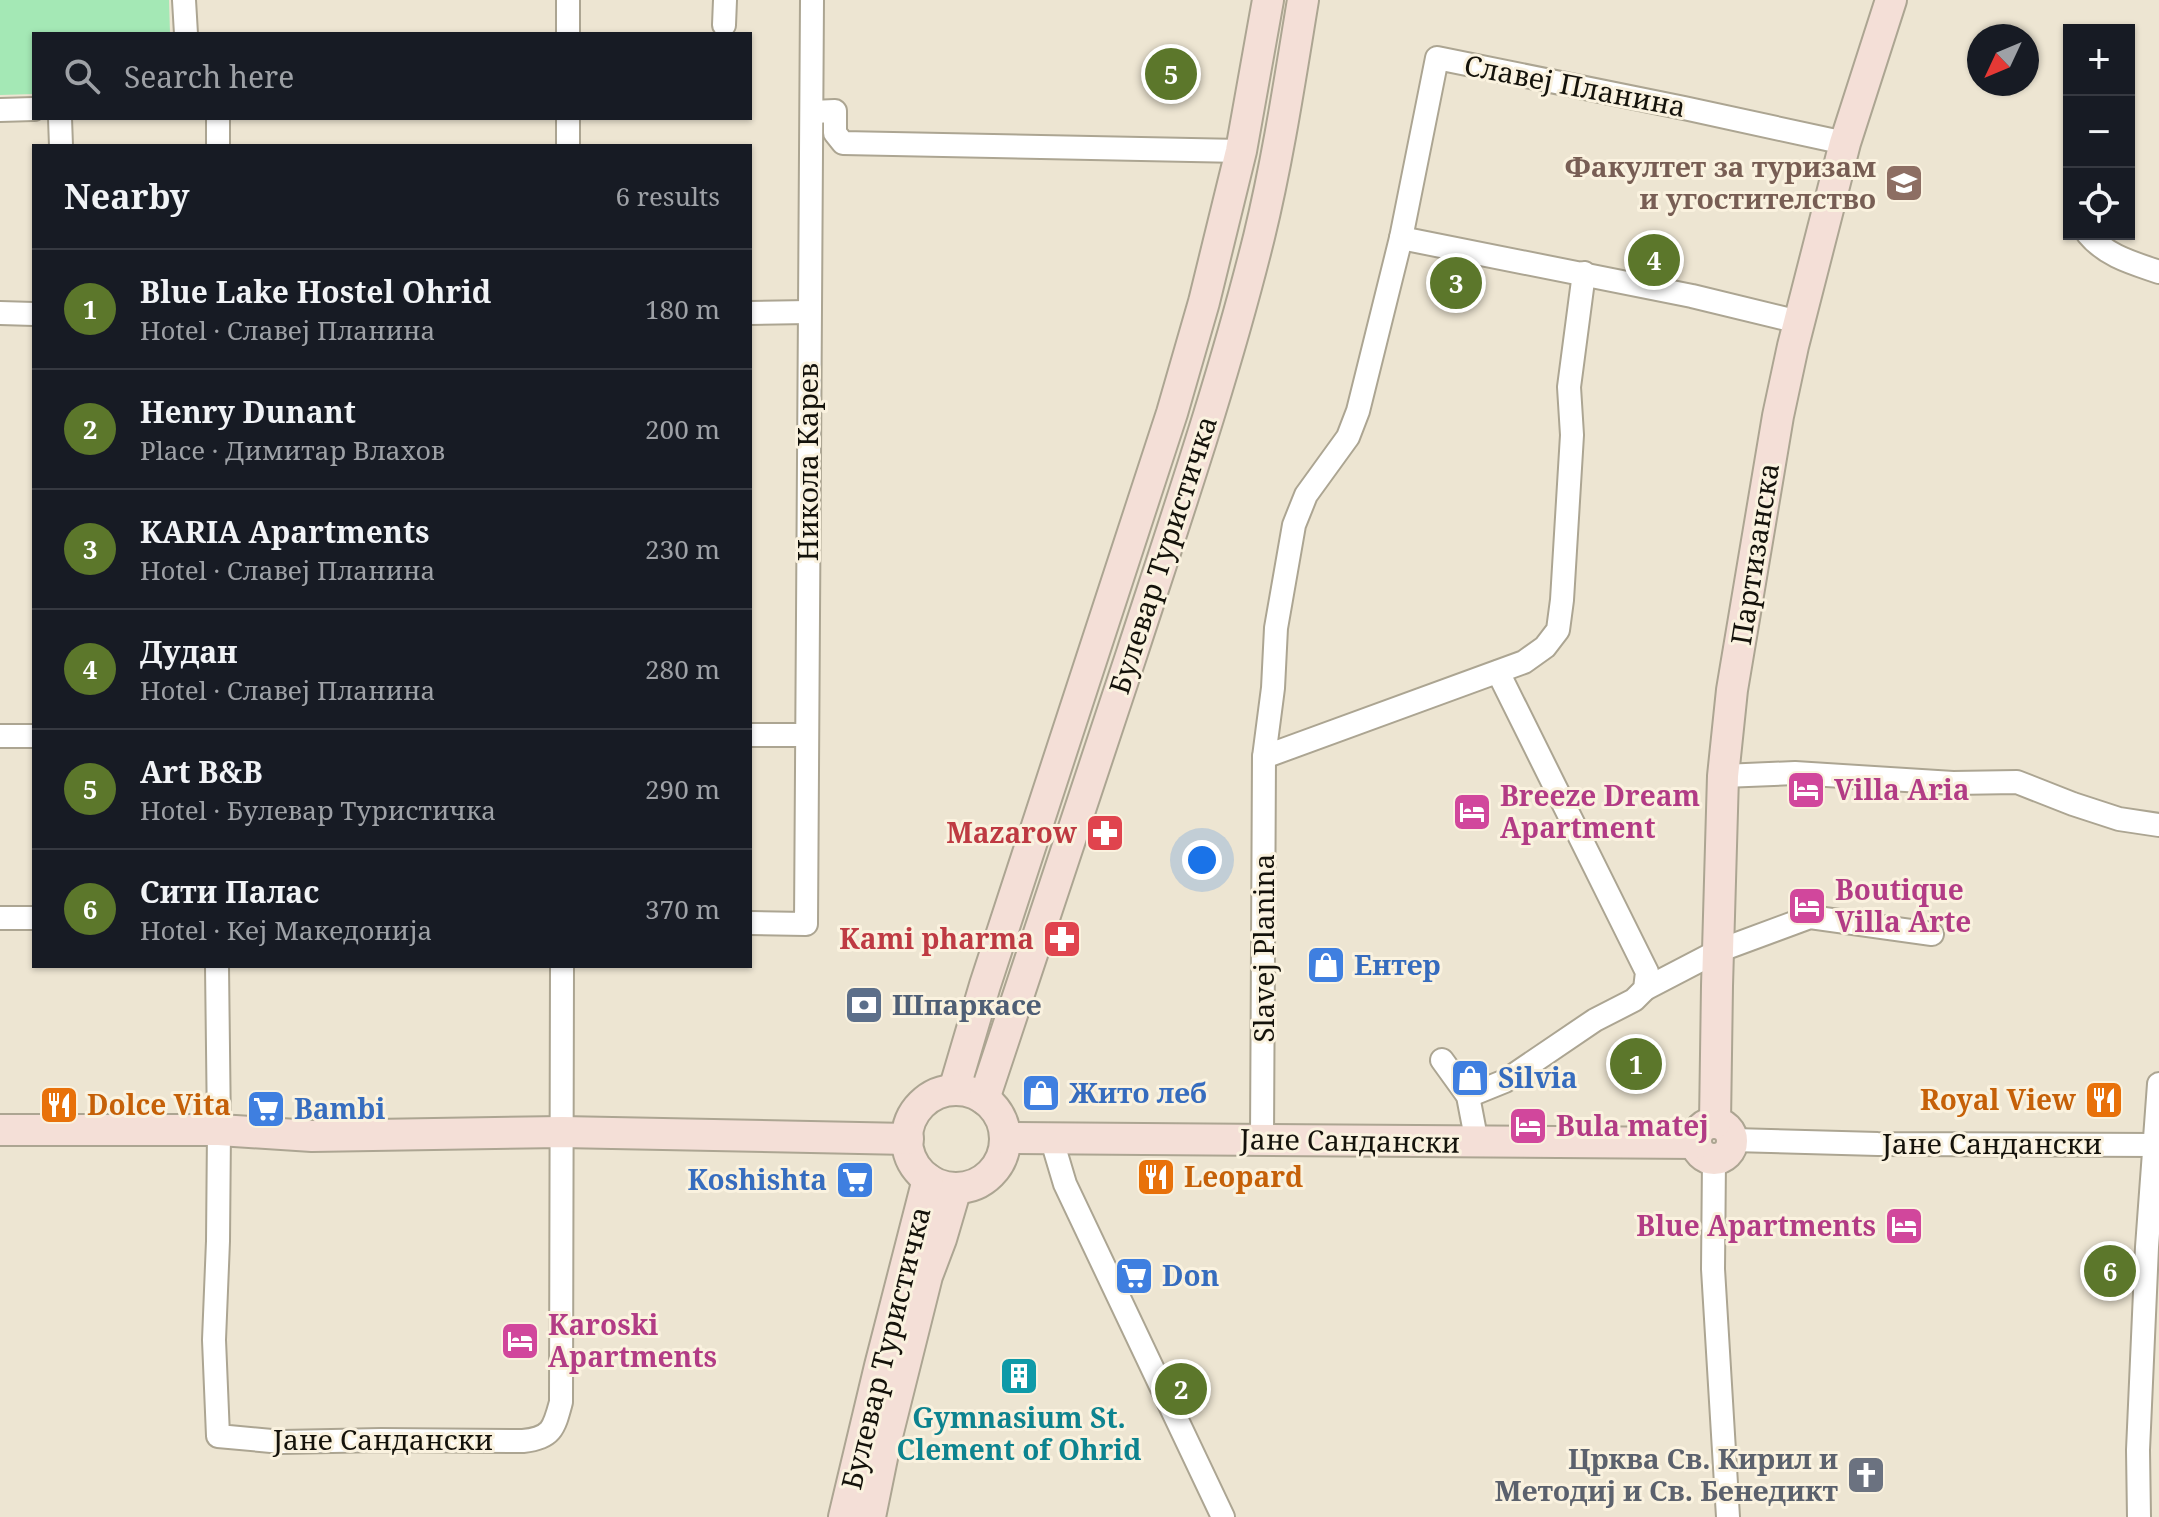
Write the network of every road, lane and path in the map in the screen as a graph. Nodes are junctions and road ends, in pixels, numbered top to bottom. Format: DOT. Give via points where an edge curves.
graph roads {
  1 [pos="184,0"];
  2 [pos="568,0"];
  3 [pos="725,0"];
  4 [pos="812,0"];
  5 [pos="1268,0"];
  6 [pos="1303,0"];
  7 [pos="1887,1"];
  8 [pos="724,25"];
  9 [pos="186,32"];
  10 [pos="568,32"];
  11 [pos="32,109"];
  12 [pos="0,110"];
  13 [pos="812,112"];
  14 [pos="60,120"];
  15 [pos="218,120"];
  16 [pos="568,120"];
  17 [pos="1845,143"];
  18 [pos="61,144"];
  19 [pos="218,144"];
  20 [pos="568,144"];
  21 [pos="1241,151"];
  22 [pos="1401,238"];
  23 [pos="2093,240"];
  24 [pos="2159,272"];
  25 [pos="1584,273"];
  26 [pos="809,312"];
  27 [pos="0,313"];
  28 [pos="752,313"];
  29 [pos="32,314"];
  30 [pos="1799,322"];
  31 [pos="1498,672"];
  32 [pos="752,735"];
  33 [pos="807,735"];
  34 [pos="0,736"];
  35 [pos="32,736"];
  36 [pos="1264,757"];
  37 [pos="1723,776"];
  38 [pos="2159,825"];
  39 [pos="0,918"];
  40 [pos="32,918"];
  41 [pos="752,923"];
  42 [pos="1932,934"];
  43 [pos="1718,951"];
  44 [pos="217,968"];
  45 [pos="562,968"];
  46 [pos="1645,989"];
  47 [pos="1442,1060"];
  48 [pos="2159,1084"];
  49 [pos="954,1090"];
  50 [pos="1468,1096"];
  51 [pos="984,1099"];
  52 [pos="0,1130"];
  53 [pos="219,1130"];
  54 [pos="562,1132"];
  55 [pos="1051,1137"];
  56 [pos="1005,1138"];
  57 [pos="908,1139"];
  58 [pos="1262,1140"];
  59 [pos="1715,1141"];
  60 [pos="1477,1143"];
  61 [pos="2156,1145"];
  62 [pos="942,1184"];
  63 [pos="844,1517"];
  64 [pos="870,1517"];
  65 [pos="1223,1517"];
  66 [pos="1728,1517"];
  67 [pos="2139,1517"];
  1 -- 9 [label="street"];
  2 -- 10 [label="street"];
  3 -- 8 [label="street"];
  4 -- 13 [label="street, Никола Карев"];
  5 -- 21 [label="main road, Булевар Туристичка"];
  6 -- 51 [label="main road, Булевар Туристичка" via="1277,154 1237,321"];
  7 -- 17 [label="main road, Партизанска"];
  11 -- 12 [label="street"];
  13 -- 21 [label="street" via="835,111 835,133 843,143"];
  13 -- 26 [label="street, Никола Карев"];
  14 -- 18 [label="street"];
  15 -- 19 [label="street"];
  16 -- 20 [label="street"];
  17 -- 22 [label="street, Славеј Планина" via="1437,58"];
  17 -- 30 [label="main road, Партизанска"];
  21 -- 49 [label="main road, Булевар Туристичка" via="1172,413"];
  22 -- 25 [label="street"];
  22 -- 36 [label="street, Славеј Планина" via="1358,411 1348,437 1306,495 1294,525 1276,628"];
  23 -- 24 [label="street" via="2112,255"];
  25 -- 30 [label="street"];
  25 -- 31 [label="street" via="1569,387 1572,435 1558,630 1524,662"];
  26 -- 28 [label="street"];
  26 -- 33 [label="street, Никола Карев"];
  27 -- 29 [label="street"];
  30 -- 37 [label="main road, Партизанска" via="1746,604"];
  31 -- 36 [label="street"];
  31 -- 46 [label="street" via="1647,972"];
  32 -- 33 [label="street"];
  33 -- 41 [label="street, Никола Карев" via="806,924"];
  34 -- 35 [label="street"];
  36 -- 58 [label="street, Slavej Planina"];
  37 -- 38 [label="street" via="1795,773 2017,782 2119,819"];
  37 -- 43 [label="main road, Партизанска"];
  39 -- 40 [label="street"];
  42 -- 43 [label="street" via="1810,917"];
  43 -- 46 [label="street"];
  43 -- 59 [label="main road, Партизанска"];
  44 -- 53 [label="street"];
  45 -- 54 [label="street"];
  46 -- 50 [label="street" via="1505,1081"];
  47 -- 50 [label="street"];
  48 -- 61 [label="street"];
  49 -- 51 [label="main road"];
  49 -- 57 [label="main road" via="926,1100 914,1114"];
  50 -- 60 [label="street"];
  51 -- 56 [label="main road" via="995,1109"];
  52 -- 53 [label="main road"];
  53 -- 54 [label="main road" via="312,1136"];
  53 -- 54 [label="street, Јане Сандански" via="214,1340 218,1436 282,1442 523,1441 551,1431 561,1402"];
  54 -- 57 [label="main road"];
  55 -- 56 [label="main road, Јане Сандански"];
  55 -- 58 [label="main road, Јане Сандански"];
  55 -- 65 [label="street" via="1065,1184"];
  56 -- 62 [label="main road" via="999,1164 986,1179 969,1187"];
  57 -- 62 [label="main road" via="917,1169"];
  58 -- 60 [label="main road, Јане Сандански"];
  59 -- 60 [label="main road, Јане Сандански"];
  59 -- 61 [label="street, Јане Сандански"];
  59 -- 66 [label="street, Партизанска" via="1713,1269"];
  61 -- 67 [label="street" via="2146,1262"];
  62 -- 63 [label="main road, Булевар Туристичка" via="887,1337"];
  62 -- 64 [label="main road, Булевар Туристичка" via="941,1239 927,1276"];
}
